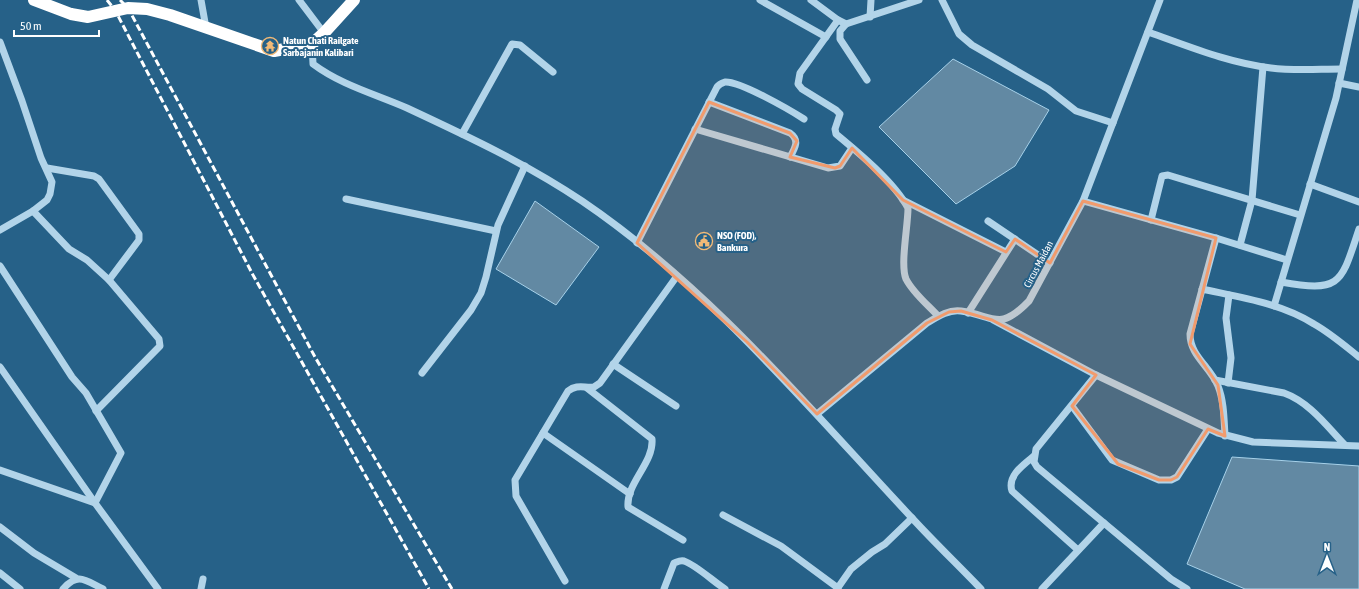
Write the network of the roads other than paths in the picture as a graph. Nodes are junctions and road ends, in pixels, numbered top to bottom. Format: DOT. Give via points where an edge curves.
graph roads {
  1 [pos="34,0"];
  2 [pos="201,0"];
  3 [pos="299,0"];
  4 [pos="354,0"];
  5 [pos="752,0"];
  6 [pos="756,0"];
  7 [pos="760,0"];
  8 [pos="811,0"];
  9 [pos="871,0"];
  10 [pos="919,0"];
  11 [pos="942,0"];
  12 [pos="1160,0"];
  13 [pos="1357,0"];
  14 [pos="870,17"];
  15 [pos="838,20"];
  16 [pos="846,24"];
  17 [pos="206,28"];
  18 [pos="1148,32"];
  19 [pos="324,33"];
  20 [pos="826,37"];
  21 [pos="0,42"];
  22 [pos="312,44"];
  23 [pos="2,55"];
  24 [pos="1263,66"];
  25 [pos="1342,69"];
  26 [pos="553,72"];
  27 [pos="867,80"];
  28 [pos="1339,83"];
  29 [pos="1359,87"];
  30 [pos="709,102"];
  31 [pos="804,119"];
  32 [pos="1113,123"];
  33 [pos="695,129"];
  34 [pos="462,134"];
  35 [pos="852,148"];
  36 [pos="790,157"];
  37 [pos="525,166"];
  38 [pos="46,168"];
  39 [pos="1310,184"];
  40 [pos="346,199"];
  41 [pos="903,200"];
  42 [pos="1252,200"];
  43 [pos="1083,201"];
  44 [pos="1359,202"];
  45 [pos="33,211"];
  46 [pos="1300,215"];
  47 [pos="1151,220"];
  48 [pos="988,221"];
  49 [pos="1359,229"];
  50 [pos="0,230"];
  51 [pos="496,231"];
  52 [pos="1216,238"];
  53 [pos="1015,239"];
  54 [pos="637,243"];
  55 [pos="1240,245"];
  56 [pos="1006,252"];
  57 [pos="1287,260"];
  58 [pos="1050,263"];
  59 [pos="0,266"];
  60 [pos="678,276"];
  61 [pos="109,280"];
  62 [pos="1281,282"];
  63 [pos="1202,289"];
  64 [pos="1229,295"];
  65 [pos="1274,306"];
  66 [pos="968,313"];
  67 [pos="938,316"];
  68 [pos="992,320"];
  69 [pos="1359,357"];
  70 [pos="613,364"];
  71 [pos="0,367"];
  72 [pos="422,373"];
  73 [pos="1096,375"];
  74 [pos="1215,380"];
  75 [pos="1228,383"];
  76 [pos="587,388"];
  77 [pos="676,406"];
  78 [pos="1072,406"];
  79 [pos="96,411"];
  80 [pos="817,414"];
  81 [pos="1208,429"];
  82 [pos="543,433"];
  83 [pos="1225,436"];
  84 [pos="1344,444"];
  85 [pos="1359,446"];
  86 [pos="1034,456"];
  87 [pos="0,470"];
  88 [pos="630,494"];
  89 [pos="95,504"];
  90 [pos="723,515"];
  91 [pos="912,518"];
  92 [pos="1104,523"];
  93 [pos="0,527"];
  94 [pos="683,540"];
  95 [pos="1078,550"];
  96 [pos="0,573"];
  97 [pos="76,578"];
  98 [pos="203,579"];
  99 [pos="565,581"];
  100 [pos="666,588"];
  101 [pos="837,588"];
  102 [pos="19,589"];
  103 [pos="63,589"];
  104 [pos="103,589"];
  105 [pos="158,589"];
  106 [pos="201,589"];
  107 [pos="725,589"];
  108 [pos="981,589"];
  109 [pos="1042,589"];
  110 [pos="1187,589"];
  1 -- 17 [label="highway" via="71,14 88,17 128,8 147,9"];
  2 -- 17 [label="street"];
  3 -- 19 [label="street"];
  4 -- 19 [label="highway"];
  5 -- 6 [label="street"];
  7 -- 20 [label="street"];
  8 -- 15 [label="street"];
  9 -- 14 [label="street"];
  10 -- 14 [label="street"];
  11 -- 32 [label="street" via="959,34 972,45 1048,89 1076,111"];
  12 -- 18 [label="street, Circus Maidan"];
  13 -- 25 [label="street"];
  14 -- 16 [label="street"];
  15 -- 16 [label="street"];
  15 -- 20 [label="street"];
  16 -- 27 [label="street" via="840,31 840,39"];
  17 -- 22 [label="highway" via="274,51"];
  18 -- 24 [label="street" via="1211,54"];
  18 -- 32 [label="street, Circus Maidan"];
  19 -- 22 [label="highway"];
  20 -- 35 [label="street" via="800,73 798,84 840,114 834,129"];
  21 -- 23 [label="street"];
  22 -- 34 [label="street" via="314,64 329,76"];
  23 -- 38 [label="street"];
  24 -- 25 [label="street"];
  24 -- 42 [label="street"];
  25 -- 28 [label="street"];
  26 -- 34 [label="street" via="520,45 512,44"];
  28 -- 29 [label="street"];
  28 -- 39 [label="street"];
  30 -- 31 [label="street" via="717,86 727,82 768,98"];
  30 -- 33 [label="street"];
  30 -- 36 [label="street" via="795,136 796,141"];
  32 -- 43 [label="street, Circus Maidan"];
  33 -- 36 [label="street"];
  33 -- 54 [label="street"];
  34 -- 37 [label="street"];
  35 -- 36 [label="street" via="840,166 835,168"];
  35 -- 41 [label="street"];
  37 -- 51 [label="street"];
  37 -- 54 [label="street" via="583,202"];
  38 -- 45 [label="street" via="52,182 50,194"];
  38 -- 61 [label="street" via="99,179 139,234 139,240"];
  39 -- 44 [label="street"];
  39 -- 46 [label="street"];
  40 -- 51 [label="street"];
  41 -- 56 [label="street"];
  41 -- 67 [label="street" via="908,208 904,268 906,278"];
  42 -- 46 [label="street"];
  42 -- 47 [label="street" via="1176,177 1162,176"];
  42 -- 55 [label="street"];
  43 -- 47 [label="street"];
  43 -- 58 [label="street, Circus Maidan"];
  45 -- 50 [label="street"];
  45 -- 61 [label="street" via="68,249 87,260"];
  46 -- 57 [label="street"];
  47 -- 52 [label="street"];
  48 -- 53 [label="street"];
  49 -- 62 [label="street" via="1340,278 1329,284 1307,287"];
  51 -- 72 [label="street" via="481,293 471,310"];
  52 -- 55 [label="street"];
  52 -- 63 [label="street"];
  53 -- 56 [label="street"];
  53 -- 58 [label="street"];
  54 -- 60 [label="street"];
  55 -- 57 [label="street"];
  56 -- 66 [label="street"];
  57 -- 62 [label="street"];
  58 -- 68 [label="street, Circus Maidan" via="1030,301 1019,312 1005,319"];
  59 -- 79 [label="street"];
  60 -- 70 [label="street"];
  60 -- 80 [label="street"];
  61 -- 79 [label="street" via="161,342 160,346"];
  62 -- 65 [label="street"];
  63 -- 64 [label="street"];
  63 -- 74 [label="street" via="1190,334 1190,344"];
  64 -- 65 [label="street"];
  64 -- 75 [label="street" via="1226,318 1231,358"];
  65 -- 69 [label="street" via="1314,323"];
  66 -- 67 [label="street, Circus Maidan" via="955,311"];
  66 -- 68 [label="street, Circus Maidan"];
  67 -- 80 [label="street, Circus Maidan"];
  68 -- 73 [label="street"];
  70 -- 76 [label="street" via="600,383"];
  70 -- 77 [label="street"];
  71 -- 89 [label="street"];
  73 -- 78 [label="street"];
  73 -- 81 [label="street"];
  74 -- 75 [label="street"];
  74 -- 83 [label="street" via="1222,398"];
  75 -- 84 [label="street" via="1294,397 1303,402"];
  76 -- 82 [label="street" via="579,386 568,391"];
  76 -- 88 [label="street" via="652,439 646,462"];
  78 -- 81 [label="street" via="1112,460 1159,480 1177,477"];
  78 -- 86 [label="street" via="1036,449"];
  79 -- 89 [label="street" via="121,452"];
  80 -- 91 [label="street"];
  81 -- 83 [label="street"];
  82 -- 88 [label="street"];
  82 -- 99 [label="street" via="515,480 516,496"];
  83 -- 84 [label="street" via="1254,442"];
  84 -- 85 [label="street"];
  86 -- 92 [label="street" via="1034,462 1038,467"];
  86 -- 95 [label="street" via="1012,478 1012,491"];
  87 -- 89 [label="street"];
  88 -- 94 [label="street" via="628,507 632,511"];
  89 -- 105 [label="street"];
  90 -- 101 [label="street" via="781,546"];
  91 -- 101 [label="street" via="885,544 851,569"];
  91 -- 108 [label="street"];
  92 -- 95 [label="street"];
  92 -- 110 [label="street" via="1171,579"];
  93 -- 97 [label="street" via="38,556"];
  95 -- 109 [label="street"];
  96 -- 102 [label="street"];
  97 -- 103 [label="street" via="68,582"];
  97 -- 104 [label="street"];
  98 -- 106 [label="street"];
  100 -- 107 [label="street" via="674,563 683,561"];
}
